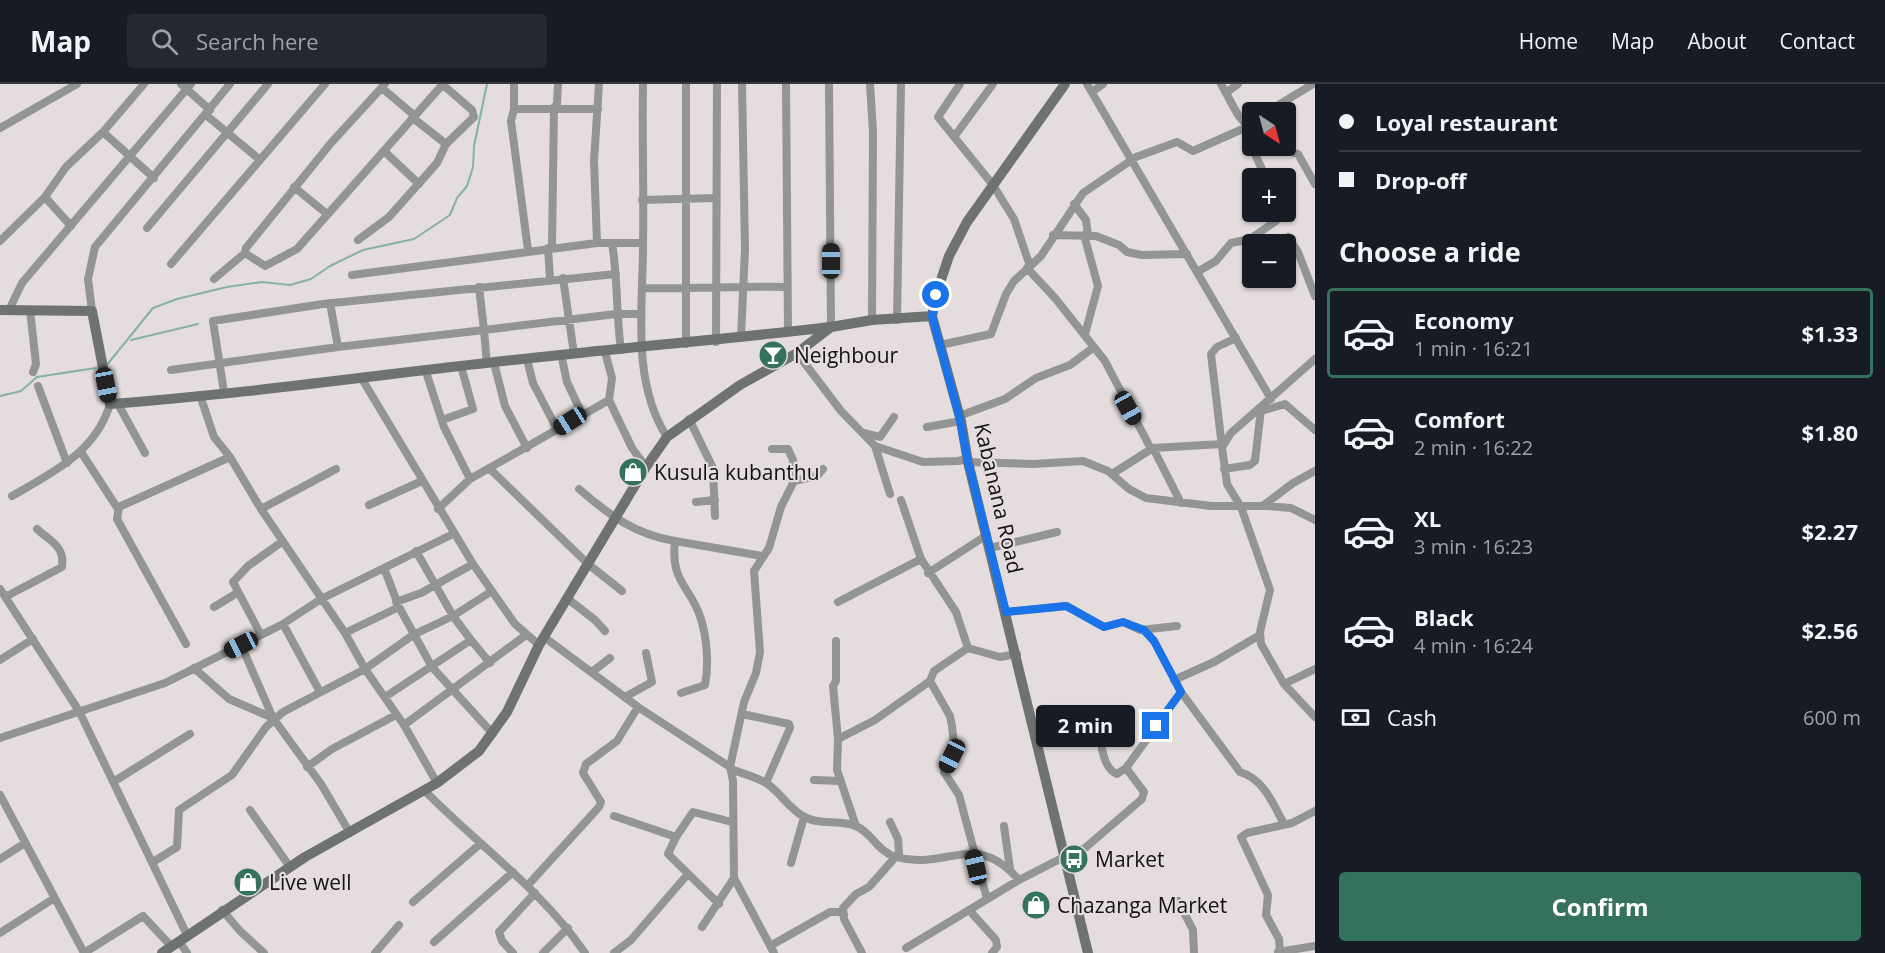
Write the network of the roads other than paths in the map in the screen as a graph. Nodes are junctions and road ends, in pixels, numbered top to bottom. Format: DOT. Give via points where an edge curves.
graph roads {
  1 [pos="77,84"];
  2 [pos="144,84"];
  3 [pos="230,84"];
  4 [pos="268,84"];
  5 [pos="325,84"];
  6 [pos="443,84"];
  7 [pos="514,84"];
  8 [pos="558,84"];
  9 [pos="599,84"];
  10 [pos="643,84"];
  11 [pos="686,84"];
  12 [pos="717,84"];
  13 [pos="742,84"];
  14 [pos="786,84"];
  15 [pos="829,84"];
  16 [pos="870,84"];
  17 [pos="901,84"];
  18 [pos="960,84"];
  19 [pos="993,84"];
  20 [pos="1065,84"];
  21 [pos="1087,84"];
  22 [pos="1103,84"];
  23 [pos="1221,84"];
  24 [pos="1238,84"];
  25 [pos="1313,84"];
  26 [pos="186,86"];
  27 [pos="383,86"];
  28 [pos="1092,92"];
  29 [pos="1227,92"];
  30 [pos="1283,102"];
  31 [pos="554,107"];
  32 [pos="514,109"];
  33 [pos="598,109"];
  34 [pos="208,112"];
  35 [pos="1242,114"];
  36 [pos="414,117"];
  37 [pos="0,128"];
  38 [pos="1242,131"];
  39 [pos="103,132"];
  40 [pos="228,134"];
  41 [pos="954,137"];
  42 [pos="446,144"];
  43 [pos="385,152"];
  44 [pos="1296,153"];
  45 [pos="129,157"];
  46 [pos="259,159"];
  47 [pos="1131,161"];
  48 [pos="153,178"];
  49 [pos="419,184"];
  50 [pos="1315,184"];
  51 [pos="993,185"];
  52 [pos="294,187"];
  53 [pos="45,197"];
  54 [pos="715,198"];
  55 [pos="685,199"];
  56 [pos="642,200"];
  57 [pos="1074,204"];
  58 [pos="327,214"];
  59 [pos="1274,222"];
  60 [pos="71,226"];
  61 [pos="147,228"];
  62 [pos="1053,235"];
  63 [pos="1086,235"];
  64 [pos="358,240"];
  65 [pos="0,241"];
  66 [pos="597,243"];
  67 [pos="612,243"];
  68 [pos="643,243"];
  69 [pos="550,248"];
  70 [pos="1296,249"];
  71 [pos="528,250"];
  72 [pos="245,253"];
  73 [pos="1187,254"];
  74 [pos="171,264"];
  75 [pos="1029,267"];
  76 [pos="1197,272"];
  77 [pos="616,274"];
  78 [pos="352,275"];
  79 [pos="563,278"];
  80 [pos="214,279"];
  81 [pos="550,279"];
  82 [pos="742,286"];
  83 [pos="479,287"];
  84 [pos="788,287"];
  85 [pos="642,288"];
  86 [pos="714,289"];
  87 [pos="688,290"];
  88 [pos="1315,296"];
  89 [pos="330,303"];
  90 [pos="5,310"];
  91 [pos="30,310"];
  92 [pos="92,311"];
  93 [pos="616,314"];
  94 [pos="642,314"];
  95 [pos="932,316"];
  96 [pos="569,320"];
  97 [pos="872,320"];
  98 [pos="897,320"];
  99 [pos="831,327"];
  100 [pos="484,330"];
  101 [pos="788,332"];
  102 [pos="1085,334"];
  103 [pos="741,338"];
  104 [pos="1236,338"];
  105 [pos="716,342"];
  106 [pos="686,344"];
  107 [pos="940,345"];
  108 [pos="338,347"];
  109 [pos="1094,347"];
  110 [pos="643,348"];
  111 [pos="621,350"];
  112 [pos="605,352"];
  113 [pos="796,353"];
  114 [pos="561,354"];
  115 [pos="574,354"];
  116 [pos="527,359"];
  117 [pos="1315,359"];
  118 [pos="219,362"];
  119 [pos="490,363"];
  120 [pos="461,366"];
  121 [pos="171,370"];
  122 [pos="33,372"];
  123 [pos="426,372"];
  124 [pos="362,379"];
  125 [pos="38,386"];
  126 [pos="224,392"];
  127 [pos="200,395"];
  128 [pos="1271,399"];
  129 [pos="609,400"];
  130 [pos="114,404"];
  131 [pos="1260,410"];
  132 [pos="582,414"];
  133 [pos="894,417"];
  134 [pos="960,418"];
  135 [pos="689,419"];
  136 [pos="442,420"];
  137 [pos="927,427"];
  138 [pos="557,429"];
  139 [pos="1315,430"];
  140 [pos="865,433"];
  141 [pos="667,437"];
  142 [pos="875,446"];
  143 [pos="1222,446"];
  144 [pos="527,448"];
  145 [pos="772,449"];
  146 [pos="1152,449"];
  147 [pos="81,452"];
  148 [pos="145,453"];
  149 [pos="230,457"];
  150 [pos="968,460"];
  151 [pos="67,463"];
  152 [pos="646,467"];
  153 [pos="336,469"];
  154 [pos="490,469"];
  155 [pos="823,469"];
  156 [pos="1224,469"];
  157 [pos="1315,471"];
  158 [pos="1112,474"];
  159 [pos="470,479"];
  160 [pos="422,481"];
  161 [pos="794,481"];
  162 [pos="579,489"];
  163 [pos="890,494"];
  164 [pos="12,496"];
  165 [pos="715,500"];
  166 [pos="901,500"];
  167 [pos="696,502"];
  168 [pos="1181,503"];
  169 [pos="369,505"];
  170 [pos="1264,506"];
  171 [pos="1241,507"];
  172 [pos="118,509"];
  173 [pos="261,509"];
  174 [pos="438,509"];
  175 [pos="715,516"];
  176 [pos="615,519"];
  177 [pos="1315,520"];
  178 [pos="37,529"];
  179 [pos="1057,532"];
  180 [pos="453,534"];
  181 [pos="987,535"];
  182 [pos="283,541"];
  183 [pos="675,541"];
  184 [pos="990,548"];
  185 [pos="416,551"];
  186 [pos="762,556"];
  187 [pos="921,560"];
  188 [pos="472,564"];
  189 [pos="588,564"];
  190 [pos="384,568"];
  191 [pos="928,573"];
  192 [pos="435,586"];
  193 [pos="0,589"];
  194 [pos="492,591"];
  195 [pos="622,591"];
  196 [pos="237,594"];
  197 [pos="5,597"];
  198 [pos="321,599"];
  199 [pos="568,599"];
  200 [pos="838,602"];
  201 [pos="397,605"];
  202 [pos="214,607"];
  203 [pos="1006,612"];
  204 [pos="453,616"];
  205 [pos="283,624"];
  206 [pos="1177,626"];
  207 [pos="1144,630"];
  208 [pos="605,631"];
  209 [pos="345,633"];
  210 [pos="261,634"];
  211 [pos="413,635"];
  212 [pos="526,635"];
  213 [pos="1260,635"];
  214 [pos="33,639"];
  215 [pos="471,640"];
  216 [pos="542,641"];
  217 [pos="836,642"];
  218 [pos="186,644"];
  219 [pos="241,645"];
  220 [pos="968,648"];
  221 [pos="646,653"];
  222 [pos="1017,654"];
  223 [pos="610,658"];
  224 [pos="0,660"];
  225 [pos="490,663"];
  226 [pos="194,668"];
  227 [pos="432,668"];
  228 [pos="365,669"];
  229 [pos="1315,669"];
  230 [pos="592,672"];
  231 [pos="1174,680"];
  232 [pos="930,681"];
  233 [pos="1284,684"];
  234 [pos="451,691"];
  235 [pos="320,692"];
  236 [pos="1181,692"];
  237 [pos="681,693"];
  238 [pos="385,697"];
  239 [pos="625,697"];
  240 [pos="638,706"];
  241 [pos="79,711"];
  242 [pos="742,714"];
  243 [pos="396,715"];
  244 [pos="1315,717"];
  245 [pos="274,718"];
  246 [pos="404,726"];
  247 [pos="190,734"];
  248 [pos="493,734"];
  249 [pos="0,738"];
  250 [pos="838,739"];
  251 [pos="1102,749"];
  252 [pos="307,767"];
  253 [pos="730,768"];
  254 [pos="1126,768"];
  255 [pos="814,780"];
  256 [pos="840,781"];
  257 [pos="113,782"];
  258 [pos="437,783"];
  259 [pos="766,783"];
  260 [pos="424,790"];
  261 [pos="0,795"];
  262 [pos="250,810"];
  263 [pos="1315,811"];
  264 [pos="614,816"];
  265 [pos="804,817"];
  266 [pos="732,822"];
  267 [pos="890,822"];
  268 [pos="1284,824"];
  269 [pos="856,826"];
  270 [pos="1004,826"];
  271 [pos="350,833"];
  272 [pos="676,837"];
  273 [pos="25,843"];
  274 [pos="480,844"];
  275 [pos="973,853"];
  276 [pos="1064,856"];
  277 [pos="894,857"];
  278 [pos="0,859"];
  279 [pos="153,862"];
  280 [pos="791,863"];
  281 [pos="290,867"];
  282 [pos="1010,869"];
  283 [pos="513,872"];
  284 [pos="687,875"];
  285 [pos="734,878"];
  286 [pos="1019,880"];
  287 [pos="528,885"];
  288 [pos="535,893"];
  289 [pos="53,899"];
  290 [pos="987,899"];
  291 [pos="1178,901"];
  292 [pos="413,903"];
  293 [pos="719,904"];
  294 [pos="222,910"];
  295 [pos="969,910"];
  296 [pos="844,915"];
  297 [pos="399,925"];
  298 [pos="702,927"];
  299 [pos="568,928"];
  300 [pos="0,933"];
  301 [pos="434,942"];
  302 [pos="175,944"];
  303 [pos="1315,946"];
  304 [pos="906,948"];
  305 [pos="772,950"];
  306 [pos="1278,952"];
  307 [pos="84,953"];
  308 [pos="187,953"];
  309 [pos="264,953"];
  310 [pos="375,953"];
  311 [pos="513,953"];
  312 [pos="543,953"];
  313 [pos="585,953"];
  314 [pos="614,953"];
  315 [pos="862,953"];
  316 [pos="992,953"];
  317 [pos="1088,953"];
  318 [pos="1194,953"];
  1 -- 37 [label="street"];
  2 -- 39 [label="street"];
  3 -- 34 [label="street"];
  4 -- 40 [label="street"];
  5 -- 46 [label="street"];
  6 -- 36 [label="street"];
  6 -- 42 [label="street" via="474,115"];
  7 -- 32 [label="street"];
  8 -- 31 [label="street"];
  9 -- 33 [label="street"];
  10 -- 56 [label="street"];
  11 -- 55 [label="street"];
  12 -- 54 [label="street"];
  13 -- 82 [label="street"];
  14 -- 84 [label="street"];
  15 -- 99 [label="street"];
  16 -- 97 [label="street"];
  17 -- 98 [label="street"];
  18 -- 41 [label="street" via="938,117"];
  19 -- 41 [label="street"];
  20 -- 51 [label="street, Kabanana Road"];
  21 -- 28 [label="street"];
  22 -- 28 [label="street"];
  23 -- 29 [label="street"];
  24 -- 29 [label="street"];
  25 -- 30 [label="street"];
  26 -- 34 [label="street"];
  26 -- 45 [label="street"];
  27 -- 36 [label="street"];
  27 -- 52 [label="street"];
  28 -- 47 [label="street"];
  29 -- 35 [label="street"];
  31 -- 32 [label="street"];
  31 -- 33 [label="street"];
  31 -- 69 [label="street"];
  32 -- 71 [label="street" via="511,121"];
  33 -- 66 [label="street" via="594,161"];
  34 -- 40 [label="street"];
  34 -- 48 [label="street"];
  36 -- 42 [label="street"];
  36 -- 43 [label="street"];
  38 -- 47 [label="street" via="1193,151 1177,142 1152,149"];
  39 -- 45 [label="street"];
  39 -- 53 [label="street" via="66,167"];
  40 -- 46 [label="street"];
  40 -- 61 [label="street"];
  41 -- 51 [label="street"];
  42 -- 49 [label="street" via="437,164"];
  43 -- 49 [label="street"];
  43 -- 58 [label="street"];
  44 -- 50 [label="street"];
  45 -- 48 [label="street"];
  45 -- 60 [label="street"];
  46 -- 74 [label="street"];
  47 -- 57 [label="street" via="1103,177"];
  47 -- 73 [label="street"];
  48 -- 92 [label="street" via="95,247 88,279"];
  49 -- 64 [label="street" via="389,217"];
  51 -- 75 [label="street" via="1014,219"];
  51 -- 95 [label="street, Kabanana Road" via="952,251"];
  52 -- 58 [label="street"];
  52 -- 72 [label="street"];
  53 -- 60 [label="street"];
  53 -- 65 [label="street"];
  54 -- 55 [label="street"];
  54 -- 86 [label="street"];
  55 -- 56 [label="street"];
  55 -- 87 [label="street"];
  56 -- 68 [label="street"];
  57 -- 62 [label="street"];
  57 -- 63 [label="street" via="1086,220"];
  58 -- 72 [label="street" via="297,249 269,265"];
  59 -- 76 [label="street" via="1250,238 1231,243 1215,261"];
  60 -- 90 [label="street"];
  62 -- 63 [label="street"];
  62 -- 75 [label="street"];
  63 -- 73 [label="street" via="1109,240 1133,253"];
  63 -- 102 [label="street" via="1098,286"];
  66 -- 67 [label="street"];
  66 -- 69 [label="street"];
  67 -- 68 [label="street"];
  67 -- 77 [label="street"];
  68 -- 85 [label="street"];
  69 -- 71 [label="street"];
  69 -- 81 [label="street"];
  70 -- 88 [label="street"];
  71 -- 78 [label="street"];
  72 -- 80 [label="street"];
  73 -- 76 [label="street"];
  75 -- 102 [label="street"];
  75 -- 107 [label="street" via="1005,294 991,334"];
  76 -- 104 [label="street"];
  77 -- 79 [label="street"];
  77 -- 93 [label="street"];
  79 -- 81 [label="street"];
  79 -- 96 [label="street"];
  81 -- 83 [label="street"];
  82 -- 84 [label="street"];
  82 -- 86 [label="street"];
  82 -- 103 [label="street"];
  83 -- 89 [label="street"];
  83 -- 100 [label="street"];
  84 -- 101 [label="street"];
  85 -- 87 [label="street"];
  85 -- 94 [label="street"];
  86 -- 87 [label="street"];
  86 -- 105 [label="street"];
  87 -- 106 [label="street"];
  89 -- 108 [label="street"];
  89 -- 118 [label="street" via="213,321"];
  90 -- 91 [label="street"];
  91 -- 92 [label="street"];
  91 -- 122 [label="street" via="36,364"];
  92 -- 130 [label="street"];
  93 -- 94 [label="street"];
  93 -- 96 [label="street"];
  93 -- 111 [label="street"];
  94 -- 110 [label="street"];
  95 -- 98 [label="street"];
  95 -- 107 [label="street, Kabanana Road"];
  96 -- 100 [label="street"];
  96 -- 115 [label="street"];
  97 -- 98 [label="street"];
  97 -- 99 [label="street"];
  99 -- 101 [label="street"];
  99 -- 113 [label="street"];
  100 -- 108 [label="street"];
  100 -- 119 [label="street"];
  101 -- 103 [label="street"];
  102 -- 109 [label="street"];
  103 -- 105 [label="street"];
  104 -- 128 [label="street"];
  104 -- 143 [label="street" via="1211,354"];
  105 -- 106 [label="street"];
  106 -- 110 [label="street"];
  107 -- 134 [label="street, Kabanana Road"];
  108 -- 118 [label="street"];
  109 -- 134 [label="street" via="1005,399"];
  109 -- 146 [label="street"];
  110 -- 111 [label="street"];
  110 -- 141 [label="street" via="645,385"];
  111 -- 112 [label="street"];
  112 -- 115 [label="street"];
  112 -- 129 [label="street" via="612,378"];
  113 -- 135 [label="street"];
  113 -- 140 [label="street" via="841,411"];
  114 -- 115 [label="street"];
  114 -- 116 [label="street"];
  114 -- 132 [label="street" via="567,382"];
  116 -- 119 [label="street"];
  116 -- 138 [label="street" via="533,383"];
  117 -- 128 [label="street"];
  118 -- 121 [label="street"];
  118 -- 126 [label="street"];
  119 -- 120 [label="street"];
  119 -- 144 [label="street" via="505,406"];
  120 -- 123 [label="street"];
  120 -- 136 [label="street" via="473,409"];
  123 -- 124 [label="street"];
  123 -- 136 [label="street"];
  124 -- 126 [label="street"];
  124 -- 160 [label="street"];
  125 -- 151 [label="street"];
  126 -- 127 [label="street"];
  127 -- 130 [label="street"];
  127 -- 149 [label="street" via="214,437"];
  128 -- 131 [label="street"];
  129 -- 132 [label="street"];
  129 -- 152 [label="street" via="632,448"];
  130 -- 147 [label="street"];
  130 -- 148 [label="street"];
  131 -- 139 [label="street" via="1285,404"];
  131 -- 143 [label="street" via="1231,433"];
  131 -- 156 [label="street" via="1255,461"];
  132 -- 138 [label="street"];
  133 -- 140 [label="street" via="880,437"];
  134 -- 137 [label="street"];
  134 -- 150 [label="street, Kabanana Road"];
  135 -- 141 [label="street"];
  135 -- 165 [label="street" via="713,468"];
  136 -- 159 [label="street"];
  138 -- 144 [label="street"];
  140 -- 142 [label="street"];
  141 -- 152 [label="street"];
  142 -- 150 [label="street" via="923,462"];
  142 -- 163 [label="street"];
  143 -- 146 [label="street"];
  143 -- 156 [label="street"];
  144 -- 154 [label="street"];
  145 -- 161 [label="street" via="788,449 791,453"];
  146 -- 158 [label="street"];
  146 -- 168 [label="street"];
  147 -- 151 [label="street"];
  147 -- 172 [label="street"];
  149 -- 172 [label="street"];
  149 -- 173 [label="street"];
  150 -- 158 [label="street" via="1033,464 1077,460"];
  150 -- 181 [label="street, Kabanana Road"];
  151 -- 164 [label="street"];
  152 -- 176 [label="street"];
  153 -- 173 [label="street"];
  154 -- 159 [label="street"];
  154 -- 189 [label="street"];
  155 -- 161 [label="street" via="817,476"];
  156 -- 171 [label="street" via="1229,489"];
  157 -- 170 [label="street"];
  158 -- 168 [label="street" via="1140,496"];
  159 -- 174 [label="street"];
  160 -- 169 [label="street"];
  160 -- 174 [label="street"];
  161 -- 186 [label="street" via="773,538"];
  162 -- 176 [label="street"];
  165 -- 167 [label="street"];
  165 -- 175 [label="street"];
  166 -- 187 [label="street"];
  168 -- 171 [label="street"];
  170 -- 171 [label="street"];
  170 -- 177 [label="street" via="1296,509"];
  171 -- 213 [label="street" via="1270,590"];
  172 -- 218 [label="street" via="117,519"];
  173 -- 182 [label="street"];
  174 -- 180 [label="street"];
  176 -- 183 [label="street" via="660,539"];
  176 -- 189 [label="street"];
  178 -- 197 [label="street" via="56,543 62,553 62,567"];
  179 -- 184 [label="street"];
  180 -- 185 [label="street"];
  180 -- 188 [label="street"];
  181 -- 184 [label="street, Kabanana Road"];
  181 -- 191 [label="street"];
  182 -- 196 [label="street" via="234,580"];
  182 -- 198 [label="street"];
  183 -- 186 [label="street"];
  183 -- 237 [label="street" via="673,561 677,576 701,618 706,657 705,685"];
  184 -- 203 [label="street, Kabanana Road"];
  185 -- 190 [label="street"];
  185 -- 192 [label="street"];
  186 -- 242 [label="street" via="753,578 760,652"];
  187 -- 191 [label="street"];
  187 -- 200 [label="street"];
  188 -- 192 [label="street"];
  188 -- 194 [label="street"];
  189 -- 195 [label="street"];
  189 -- 199 [label="street"];
  190 -- 198 [label="street"];
  190 -- 201 [label="street"];
  191 -- 220 [label="street" via="956,612"];
  192 -- 201 [label="street"];
  192 -- 204 [label="street"];
  193 -- 197 [label="street"];
  194 -- 204 [label="street"];
  194 -- 212 [label="street"];
  196 -- 202 [label="street"];
  196 -- 210 [label="street"];
  197 -- 214 [label="street"];
  198 -- 205 [label="street"];
  198 -- 209 [label="street"];
  199 -- 208 [label="street"];
  199 -- 216 [label="street"];
  201 -- 209 [label="street"];
  201 -- 211 [label="street"];
  203 -- 207 [label="street" via="1066,606 1104,627 1123,622"];
  203 -- 222 [label="street, Kabanana Road"];
  204 -- 211 [label="street"];
  204 -- 215 [label="street"];
  205 -- 210 [label="street"];
  205 -- 235 [label="street"];
  206 -- 207 [label="street"];
  207 -- 231 [label="street"];
  209 -- 228 [label="street"];
  210 -- 219 [label="street"];
  211 -- 227 [label="street"];
  211 -- 228 [label="street"];
  212 -- 216 [label="street"];
  212 -- 225 [label="street"];
  213 -- 231 [label="street"];
  213 -- 233 [label="street" via="1266,656"];
  214 -- 224 [label="street"];
  214 -- 241 [label="street"];
  215 -- 225 [label="street"];
  215 -- 227 [label="street"];
  216 -- 230 [label="street"];
  216 -- 248 [label="street"];
  217 -- 250 [label="street" via="833,686"];
  219 -- 226 [label="street"];
  219 -- 245 [label="street"];
  220 -- 222 [label="street" via="1000,657"];
  220 -- 232 [label="street" via="934,671"];
  221 -- 239 [label="street" via="652,682"];
  222 -- 276 [label="street, Kabanana Road"];
  223 -- 230 [label="street"];
  225 -- 234 [label="street"];
  226 -- 241 [label="street" via="145,691"];
  226 -- 245 [label="street" via="229,699"];
  227 -- 234 [label="street"];
  227 -- 238 [label="street"];
  228 -- 235 [label="street"];
  228 -- 238 [label="street"];
  229 -- 233 [label="street"];
  230 -- 239 [label="street"];
  231 -- 236 [label="street"];
  232 -- 250 [label="street" via="875,720"];
  232 -- 275 [label="street" via="950,716 954,745 945,772 959,795"];
  233 -- 244 [label="street"];
  234 -- 246 [label="street"];
  234 -- 248 [label="street"];
  235 -- 245 [label="street"];
  236 -- 254 [label="street"];
  236 -- 268 [label="street" via="1240,772 1253,777 1264,789"];
  238 -- 243 [label="street"];
  239 -- 240 [label="street"];
  240 -- 253 [label="street"];
  240 -- 287 [label="street" via="617,741 586,764 583,773 601,802 599,807"];
  241 -- 249 [label="street"];
  241 -- 257 [label="street"];
  242 -- 253 [label="street"];
  242 -- 259 [label="street" via="789,724"];
  243 -- 246 [label="street"];
  243 -- 252 [label="street"];
  245 -- 252 [label="street"];
  245 -- 279 [label="street" via="232,775 179,810 177,848"];
  246 -- 258 [label="street"];
  247 -- 257 [label="street"];
  248 -- 258 [label="street" via="465,763"];
  250 -- 256 [label="street" via="836,764"];
  251 -- 254 [label="street" via="1113,773"];
  252 -- 271 [label="street"];
  253 -- 259 [label="street"];
  253 -- 266 [label="street"];
  254 -- 276 [label="street" via="1144,792 1142,800 1084,848"];
  255 -- 256 [label="street"];
  256 -- 269 [label="street"];
  257 -- 279 [label="street"];
  258 -- 260 [label="street"];
  259 -- 265 [label="street"];
  260 -- 271 [label="street"];
  260 -- 274 [label="street"];
  261 -- 273 [label="street"];
  262 -- 281 [label="street"];
  263 -- 268 [label="street"];
  264 -- 272 [label="street"];
  265 -- 269 [label="street"];
  265 -- 280 [label="street"];
  266 -- 272 [label="street" via="693,812"];
  266 -- 285 [label="street"];
  267 -- 277 [label="street" via="899,848"];
  268 -- 306 [label="street" via="1241,837 1268,895 1266,915 1279,939"];
  269 -- 277 [label="street"];
  270 -- 282 [label="street"];
  271 -- 281 [label="street"];
  272 -- 284 [label="street" via="668,854"];
  273 -- 278 [label="street"];
  273 -- 289 [label="street"];
  274 -- 283 [label="street"];
  274 -- 292 [label="street"];
  275 -- 277 [label="street" via="917,860"];
  275 -- 282 [label="street" via="996,859"];
  275 -- 290 [label="street"];
  276 -- 286 [label="street"];
  276 -- 317 [label="street, Kabanana Road"];
  277 -- 296 [label="street" via="869,887 843,908"];
  279 -- 302 [label="street"];
  281 -- 294 [label="street"];
  282 -- 286 [label="street"];
  283 -- 287 [label="street"];
  283 -- 301 [label="street"];
  284 -- 293 [label="street"];
  284 -- 314 [label="street" via="631,940"];
  285 -- 293 [label="street"];
  285 -- 305 [label="street"];
  286 -- 290 [label="street"];
  287 -- 288 [label="street"];
  288 -- 299 [label="street"];
  288 -- 311 [label="street" via="499,932"];
  289 -- 300 [label="street"];
  289 -- 307 [label="street"];
  290 -- 295 [label="street"];
  291 -- 318 [label="street" via="1193,930"];
  293 -- 298 [label="street"];
  294 -- 302 [label="street"];
  294 -- 309 [label="street"];
  295 -- 304 [label="street"];
  295 -- 316 [label="street" via="996,940 997,947"];
  296 -- 305 [label="street" via="830,912"];
  296 -- 315 [label="street"];
  297 -- 310 [label="street"];
  299 -- 312 [label="street"];
  299 -- 313 [label="street"];
  302 -- 307 [label="street" via="143,916"];
  302 -- 308 [label="street"];
  303 -- 306 [label="street"];
}
